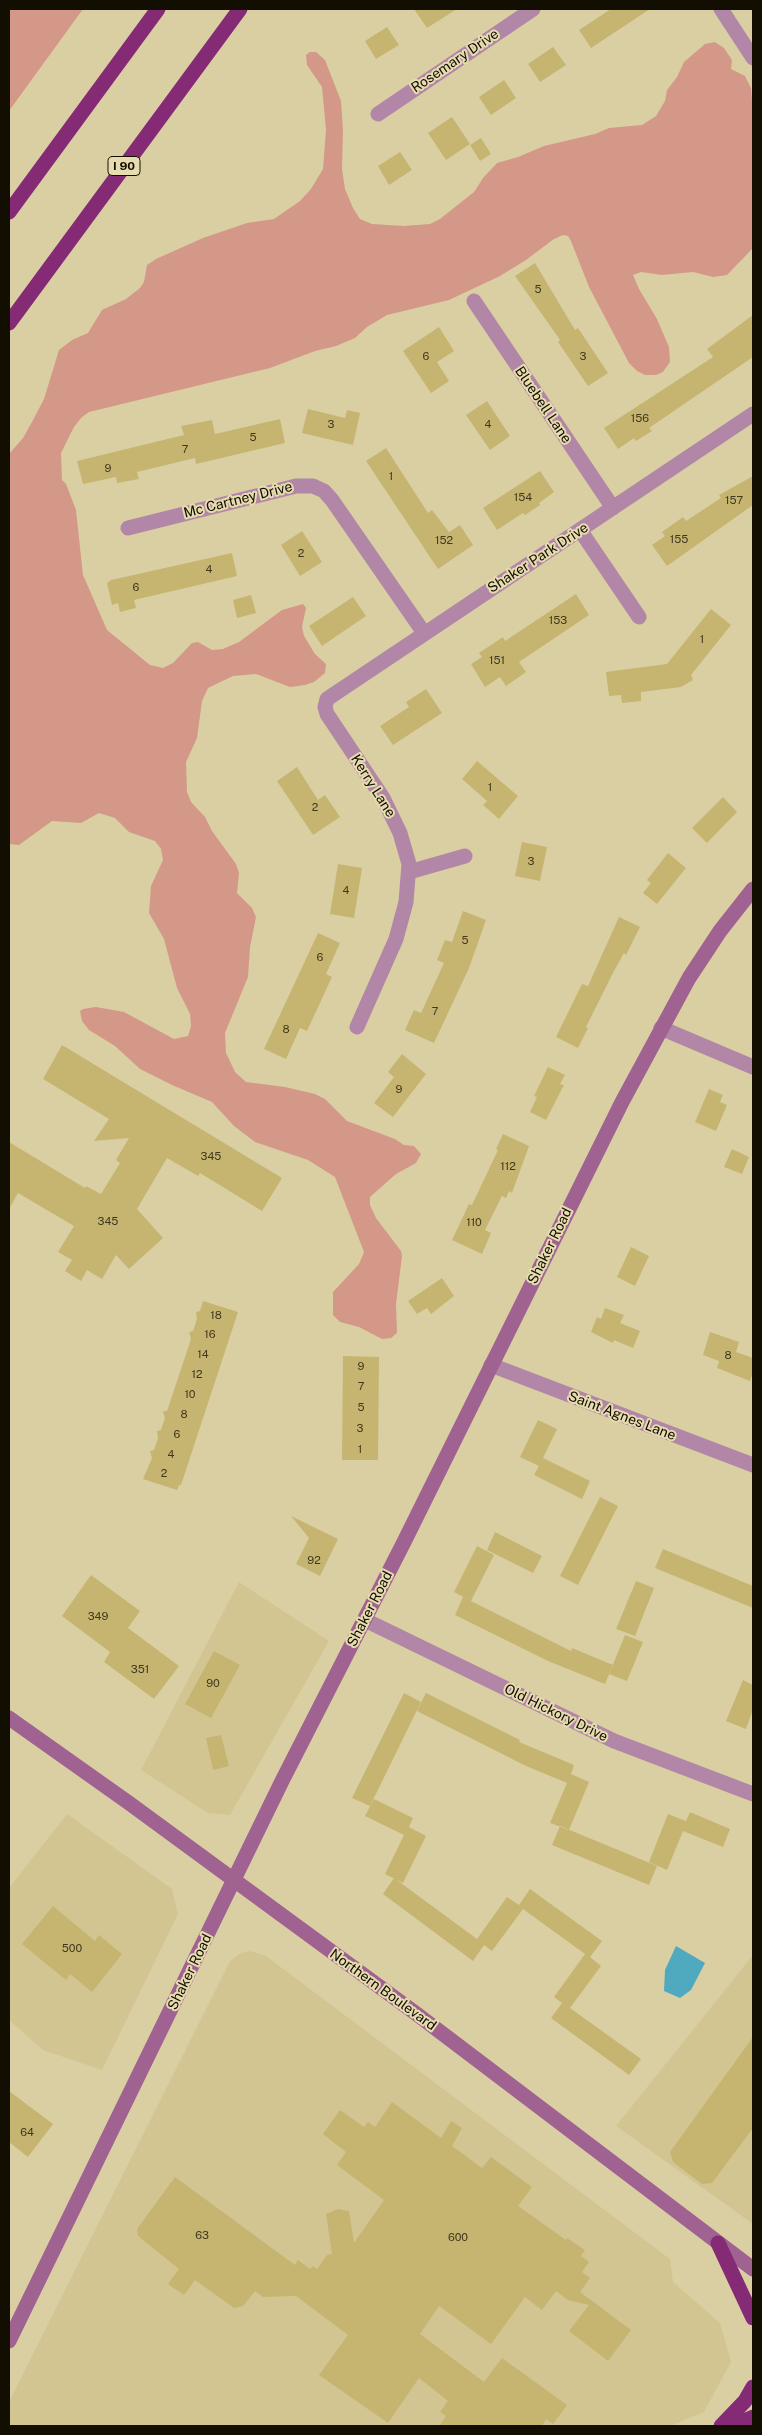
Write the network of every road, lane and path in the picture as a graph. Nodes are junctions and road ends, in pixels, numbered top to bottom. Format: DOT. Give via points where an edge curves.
graph roads {
  1 [pos="158,9"];
  2 [pos="240,9"];
  3 [pos="533,9"];
  4 [pos="721,9"];
  5 [pos="753,58"];
  6 [pos="378,114"];
  7 [pos="9,212"];
  8 [pos="474,301"];
  9 [pos="9,323"];
  10 [pos="753,414"];
  11 [pos="613,508"];
  12 [pos="128,528"];
  13 [pos="580,530"];
  14 [pos="639,617"];
  15 [pos="424,633"];
  16 [pos="325,704"];
  17 [pos="465,856"];
  18 [pos="409,872"];
  19 [pos="753,889"];
  20 [pos="357,1027"];
  21 [pos="661,1028"];
  22 [pos="753,1067"];
  23 [pos="491,1365"];
  24 [pos="753,1465"];
  25 [pos="365,1620"];
  26 [pos="9,1718"];
  27 [pos="753,1794"];
  28 [pos="234,1881"];
  29 [pos="718,2243"];
  30 [pos="751,2267"];
  31 [pos="753,2318"];
  32 [pos="9,2341"];
  33 [pos="753,2387"];
  34 [pos="753,2417"];
  35 [pos="721,2426"];
  36 [pos="733,2426"];
  1 -- 7 [label="highway"];
  2 -- 9 [label="highway, I 90"];
  3 -- 6 [label="street, Rosemary Drive"];
  4 -- 5 [label="street"];
  8 -- 11 [label="street, Bluebell Lane"];
  10 -- 11 [label="street, Shaker Park Drive"];
  11 -- 13 [label="street, Shaker Park Drive"];
  12 -- 15 [label="street, Mc Cartney Drive" via="296,486 314,486 332,500"];
  13 -- 14 [label="street"];
  13 -- 15 [label="street, Shaker Park Drive"];
  15 -- 16 [label="street, Shaker Park Drive" via="330,696"];
  16 -- 18 [label="street, Kerry Lane" via="327,714 394,819 405,845"];
  17 -- 18 [label="street"];
  18 -- 20 [label="street, Kerry Lane" via="406,902 396,939"];
  19 -- 21 [label="main road, Shaker Road" via="704,954"];
  21 -- 22 [label="street"];
  21 -- 23 [label="main road, Shaker Road"];
  23 -- 24 [label="street, Saint Agnes Lane"];
  23 -- 25 [label="main road, Shaker Road"];
  25 -- 27 [label="street, Old Hickory Drive" via="614,1741"];
  25 -- 28 [label="main road, Shaker Road"];
  26 -- 28 [label="main road, Northern Boulevard"];
  28 -- 29 [label="main road, Northern Boulevard" via="466,2051"];
  28 -- 32 [label="main road, Shaker Road"];
  29 -- 30 [label="main road, Northern Boulevard"];
  29 -- 31 [label="highway"];
  33 -- 35 [label="highway"];
  34 -- 36 [label="highway"];
}
